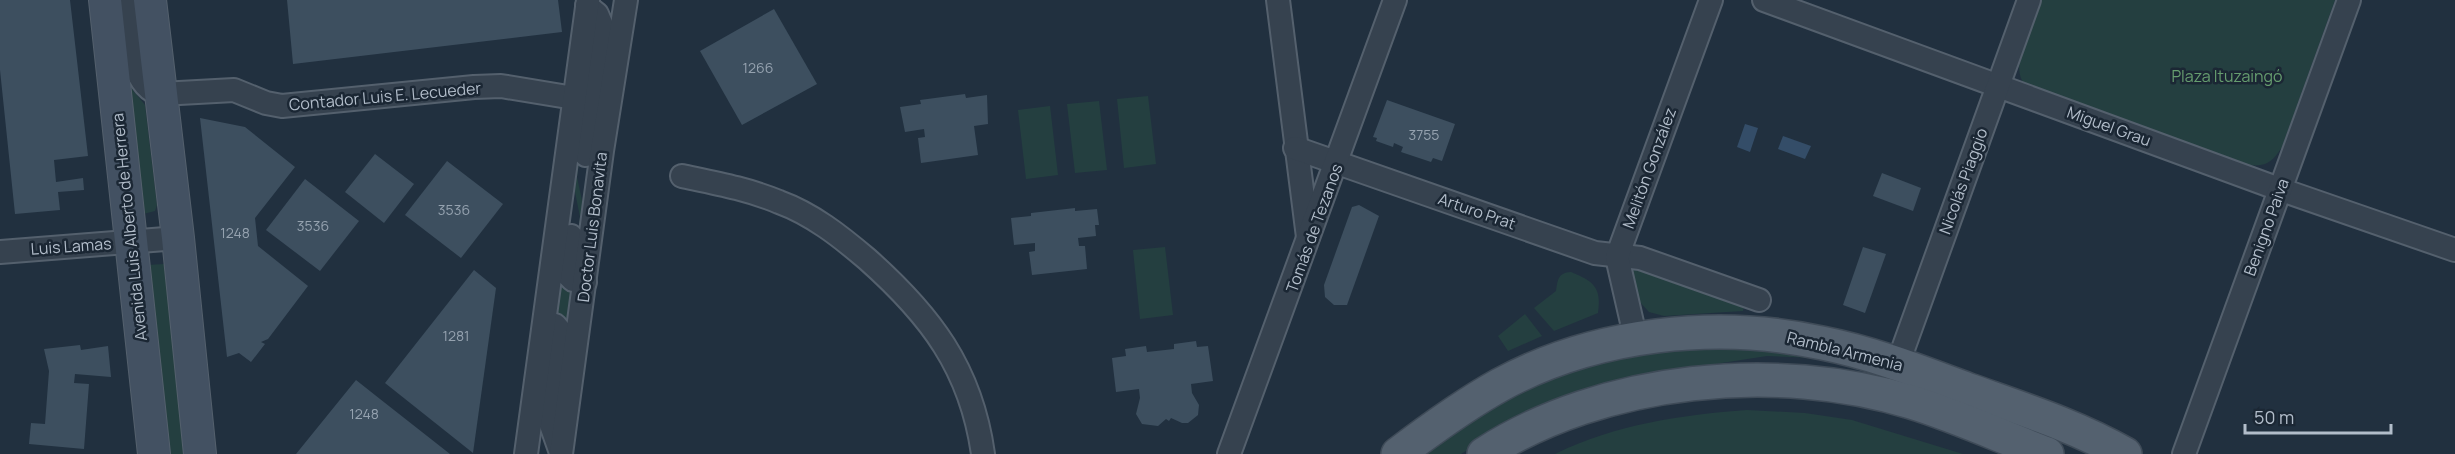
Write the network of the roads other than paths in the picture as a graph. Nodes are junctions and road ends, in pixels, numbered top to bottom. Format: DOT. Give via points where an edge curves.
graph roads {
  1 [pos="105,0"];
  2 [pos="125,0"];
  3 [pos="150,0"];
  4 [pos="626,0"];
  5 [pos="1278,0"];
  6 [pos="1395,0"];
  7 [pos="1711,0"];
  8 [pos="1764,0"];
  9 [pos="2029,0"];
  10 [pos="2349,0"];
  11 [pos="587,3"];
  12 [pos="1998,85"];
  13 [pos="161,94"];
  14 [pos="574,98"];
  15 [pos="1295,148"];
  16 [pos="1337,162"];
  17 [pos="682,176"];
  18 [pos="2279,189"];
  19 [pos="562,190"];
  20 [pos="597,192"];
  21 [pos="178,238"];
  22 [pos="129,242"];
  23 [pos="1309,242"];
  24 [pos="2455,250"];
  25 [pos="0,252"];
  26 [pos="1617,257"];
  27 [pos="585,282"];
  28 [pos="1759,300"];
  29 [pos="544,323"];
  30 [pos="1636,340"];
  31 [pos="1898,363"];
  32 [pos="1678,386"];
  33 [pos="561,453"];
  34 [pos="154,454"];
  35 [pos="200,454"];
  36 [pos="526,454"];
  37 [pos="983,454"];
  38 [pos="1229,454"];
  39 [pos="1398,454"];
  40 [pos="1484,454"];
  41 [pos="2047,454"];
  42 [pos="2125,454"];
  43 [pos="2184,454"];
  1 -- 22 [label="main road, Avenida Luis Alberto de Herrera"];
  2 -- 13 [label="street" via="140,80 150,92"];
  3 -- 13 [label="main road"];
  4 -- 20 [label="street, Doctor Luis Bonavita"];
  5 -- 15 [label="street"];
  6 -- 16 [label="street, Tomás de Tezanos"];
  7 -- 26 [label="street, Melitón González"];
  8 -- 12 [label="street, Miguel Grau"];
  9 -- 12 [label="street, Nicolás Piaggio"];
  10 -- 18 [label="street, Benigno Paiva"];
  11 -- 14 [label="street, Doctor Luis Bonavita"];
  11 -- 20 [label="street" via="603,28 585,166"];
  12 -- 18 [label="street, Miguel Grau"];
  12 -- 31 [label="street, Nicolás Piaggio"];
  13 -- 14 [label="street, Contador Luis E. Lecueder" via="234,90 282,106 501,86"];
  13 -- 21 [label="main road"];
  14 -- 19 [label="street, Doctor Luis Bonavita"];
  15 -- 16 [label="street, Arturo Prat"];
  15 -- 23 [label="street"];
  16 -- 23 [label="street, Tomás de Tezanos"];
  16 -- 26 [label="street, Arturo Prat" via="1595,253"];
  17 -- 37 [label="street" via="781,202 814,219 839,235 902,290 955,362 972,402"];
  18 -- 24 [label="street, Miguel Grau"];
  18 -- 43 [label="street, Benigno Paiva"];
  19 -- 27 [label="street" via="574,210 567,274 573,280"];
  19 -- 29 [label="street, Doctor Luis Bonavita"];
  20 -- 27 [label="street, Doctor Luis Bonavita"];
  21 -- 22 [label="street, Luis Lamas"];
  21 -- 35 [label="main road"];
  22 -- 25 [label="street, Luis Lamas"];
  22 -- 34 [label="main road, Avenida Luis Alberto de Herrera"];
  23 -- 38 [label="street, Tomás de Tezanos"];
  26 -- 28 [label="street" via="1640,258"];
  26 -- 30 [label="street"];
  27 -- 33 [label="street, Doctor Luis Bonavita"];
  29 -- 33 [label="street" via="555,325 561,332 549,419"];
  29 -- 36 [label="street, Doctor Luis Bonavita"];
  30 -- 31 [label="main road, Rambla Armenia" via="1706,332 1779,335"];
  30 -- 39 [label="main road, Rambla Armenia" via="1540,366 1501,384"];
  31 -- 32 [label="main road" via="1883,375 1871,376 1818,365 1767,364"];
  31 -- 42 [label="main road, Rambla Armenia" via="2069,427"];
  32 -- 40 [label="main road, Rambla Armenia" via="1572,411"];
  32 -- 41 [label="main road, Rambla Armenia" via="1779,381 1874,393 1912,402"];
}
